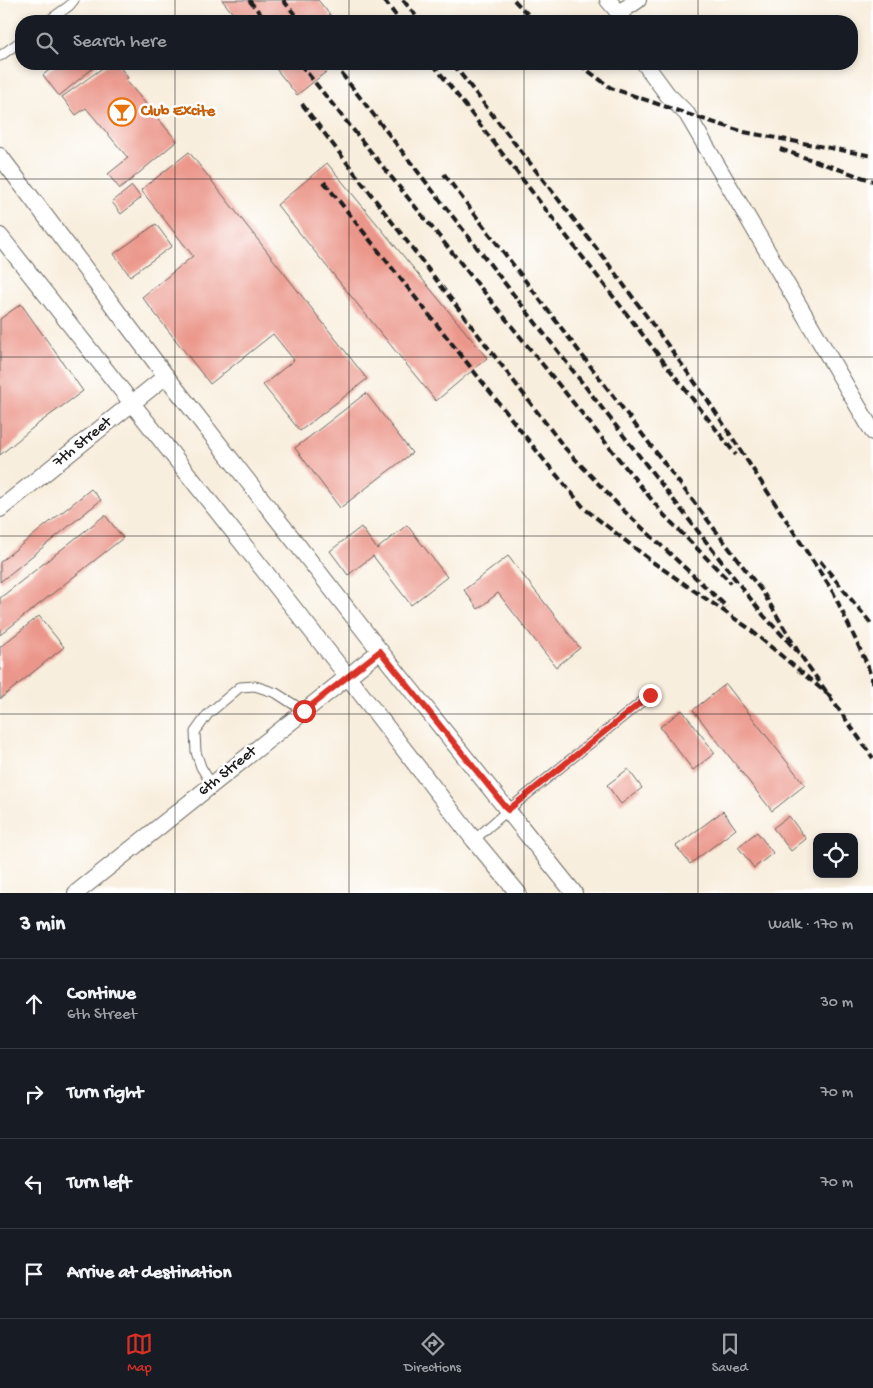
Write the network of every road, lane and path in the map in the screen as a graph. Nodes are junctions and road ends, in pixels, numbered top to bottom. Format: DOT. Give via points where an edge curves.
graph roads {
  1 [pos="74,0"];
  2 [pos="608,0"];
  3 [pos="638,0"];
  4 [pos="56,15"];
  5 [pos="619,15"];
  6 [pos="623,15"];
  7 [pos="15,45"];
  8 [pos="0,56"];
  9 [pos="649,70"];
  10 [pos="0,156"];
  11 [pos="0,236"];
  12 [pos="166,376"];
  13 [pos="132,403"];
  14 [pos="873,432"];
  15 [pos="0,509"];
  16 [pos="380,651"];
  17 [pos="348,677"];
  18 [pos="650,695"];
  19 [pos="304,711"];
  20 [pos="212,784"];
  21 [pos="508,810"];
  22 [pos="474,840"];
  23 [pos="76,893"];
  24 [pos="518,893"];
  25 [pos="574,893"];
  1 -- 4 [label="lane"];
  2 -- 5 [label="street"];
  3 -- 6 [label="street"];
  7 -- 8 [label="lane"];
  9 -- 14 [label="street" via="687,114"];
  10 -- 12 [label="street"];
  11 -- 13 [label="street"];
  12 -- 13 [label="street, 7th Street"];
  12 -- 16 [label="street"];
  13 -- 15 [label="street, 7th Street"];
  13 -- 17 [label="street"];
  16 -- 17 [label="street, 6th Street"];
  16 -- 21 [label="street"];
  17 -- 19 [label="street, 6th Street"];
  17 -- 22 [label="street"];
  18 -- 21 [label="lane"];
  19 -- 20 [label="street, 6th Street"];
  19 -- 20 [label="lane" via="276,693 255,686 240,687 208,714 195,732 196,752"];
  20 -- 23 [label="street, 6th Street"];
  21 -- 22 [label="lane"];
  21 -- 25 [label="street"];
  22 -- 24 [label="street"];
}
